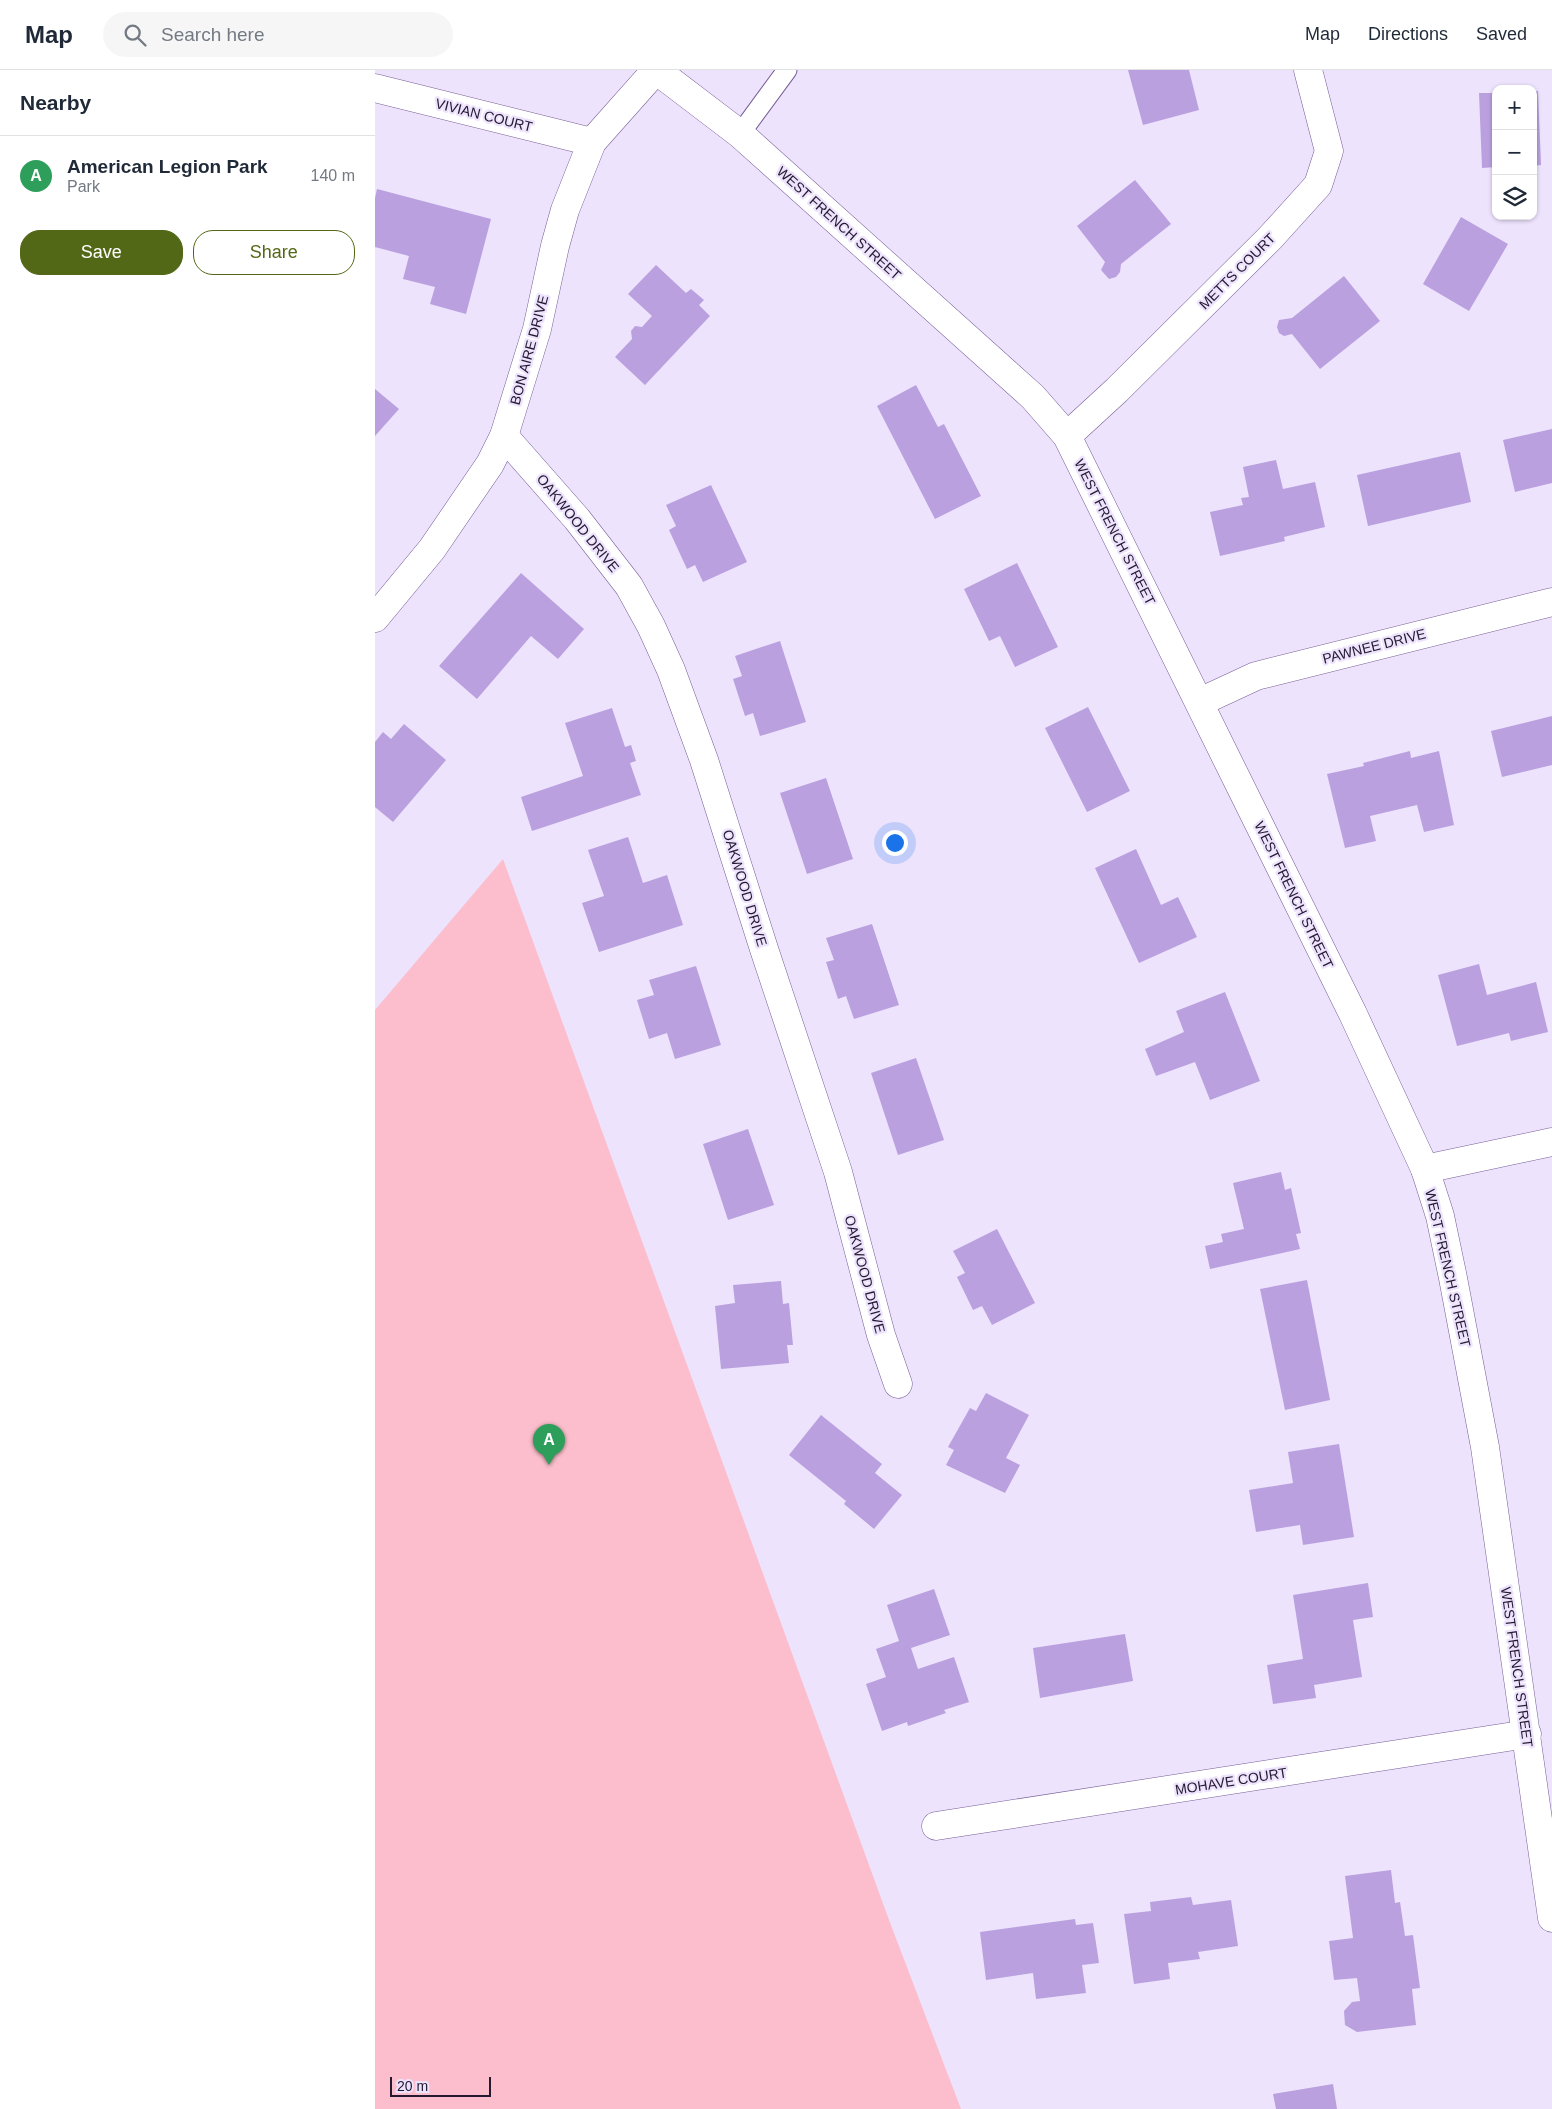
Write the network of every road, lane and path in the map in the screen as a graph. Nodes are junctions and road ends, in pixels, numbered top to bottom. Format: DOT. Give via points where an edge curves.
graph roads {
  1 [pos="656,70"];
  2 [pos="787,70"];
  3 [pos="1308,70"];
  4 [pos="375,88"];
  5 [pos="740,134"];
  6 [pos="593,142"];
  7 [pos="504,436"];
  8 [pos="1067,436"];
  9 [pos="1552,602"];
  10 [pos="375,618"];
  11 [pos="1200,702"];
  12 [pos="1552,1142"];
  13 [pos="1425,1169"];
  14 [pos="898,1384"];
  15 [pos="1527,1734"];
  16 [pos="936,1826"];
  17 [pos="1552,1918"];
  1 -- 5 [label="street, WEST FRENCH STREET"];
  1 -- 6 [label="street, BON AIRE DRIVE"];
  2 -- 5 [label="lane"];
  3 -- 8 [label="street, METTS COURT" via="1329,151 1318,185 1263,245"];
  4 -- 6 [label="street, VIVIAN COURT"];
  5 -- 8 [label="street, WEST FRENCH STREET" via="1033,397"];
  6 -- 7 [label="street, BON AIRE DRIVE" via="565,210 537,329"];
  7 -- 10 [label="street, BON AIRE DRIVE" via="433,550"];
  7 -- 14 [label="street, OAKWOOD DRIVE" via="577,519 629,586 671,670 707,770 838,1172 881,1335"];
  8 -- 11 [label="street, WEST FRENCH STREET"];
  9 -- 11 [label="street, PAWNEE DRIVE" via="1256,676"];
  11 -- 13 [label="street, WEST FRENCH STREET"];
  12 -- 13 [label="street"];
  13 -- 15 [label="street, WEST FRENCH STREET" via="1440,1216 1485,1447"];
  15 -- 16 [label="street, MOHAVE COURT"];
  15 -- 17 [label="street, WEST FRENCH STREET"];
}
